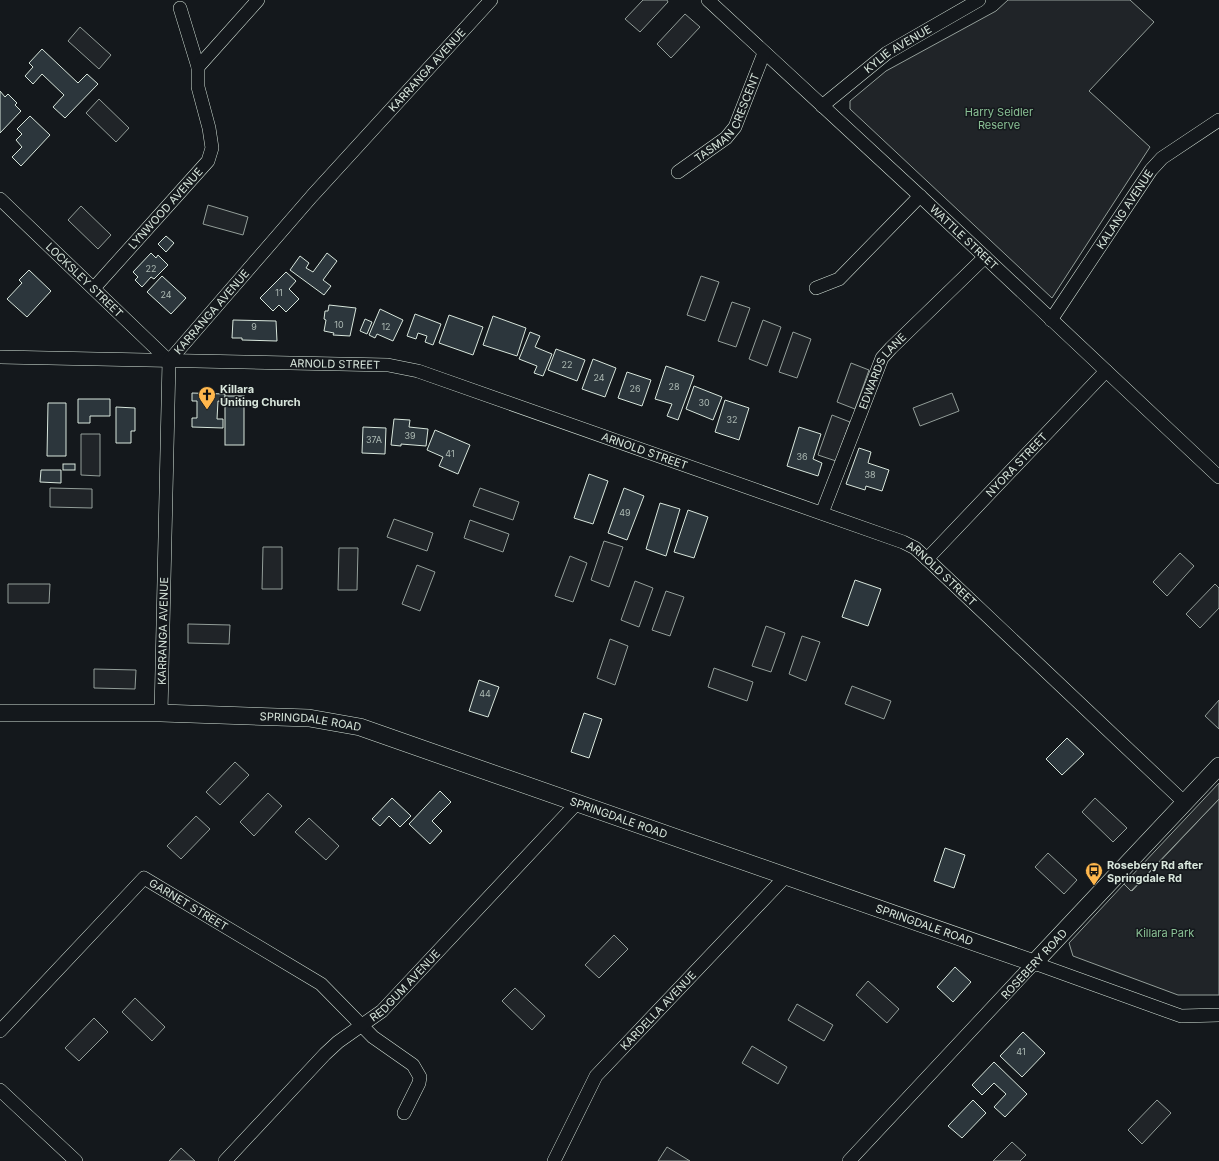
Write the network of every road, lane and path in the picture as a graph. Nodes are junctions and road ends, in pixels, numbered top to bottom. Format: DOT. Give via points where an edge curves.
graph roads {
  1 [pos="258,0"];
  2 [pos="491,0"];
  3 [pos="708,0"];
  4 [pos="979,0"];
  5 [pos="180,8"];
  6 [pos="764,53"];
  7 [pos="198,66"];
  8 [pos="822,106"];
  9 [pos="1219,120"];
  10 [pos="678,172"];
  11 [pos="920,196"];
  12 [pos="0,199"];
  13 [pos="986,257"];
  14 [pos="94,288"];
  15 [pos="816,288"];
  16 [pos="1051,320"];
  17 [pos="0,357"];
  18 [pos="169,361"];
  19 [pos="1106,371"];
  20 [pos="1219,477"];
  21 [pos="822,513"];
  22 [pos="927,559"];
  23 [pos="0,712"];
  24 [pos="161,714"];
  25 [pos="1219,766"];
  26 [pos="578,803"];
  27 [pos="1185,803"];
  28 [pos="786,876"];
  29 [pos="1034,963"];
  30 [pos="1219,1015"];
  31 [pos="362,1026"];
  32 [pos="0,1031"];
  33 [pos="0,1090"];
  34 [pos="404,1113"];
  35 [pos="76,1161"];
  36 [pos="225,1161"];
  37 [pos="554,1161"];
  38 [pos="849,1161"];
  1 -- 7 [label="street"];
  2 -- 18 [label="street, KARRANGA AVENUE" via="312,196"];
  3 -- 6 [label="street, WATTLE STREET"];
  4 -- 8 [label="street, KYLIE AVENUE" via="887,53"];
  5 -- 7 [label="street, LYNWOOD AVENUE"];
  6 -- 8 [label="street, WATTLE STREET"];
  6 -- 10 [label="street, TASMAN CRESCENT" via="736,127 726,138"];
  7 -- 14 [label="street, LYNWOOD AVENUE" via="198,87 212,148 208,161"];
  8 -- 11 [label="street, WATTLE STREET"];
  9 -- 16 [label="street, KALANG AVENUE" via="1162,158 1151,170"];
  11 -- 13 [label="street, WATTLE STREET"];
  11 -- 15 [label="street" via="839,279"];
  12 -- 14 [label="street, LOCKSLEY STREET"];
  13 -- 16 [label="street, WATTLE STREET"];
  13 -- 21 [label="street, EDWARDS LANE" via="882,358"];
  14 -- 18 [label="street, LOCKSLEY STREET"];
  16 -- 19 [label="street, WATTLE STREET"];
  17 -- 18 [label="street, ARNOLD STREET"];
  18 -- 21 [label="street, ARNOLD STREET" via="388,365 418,371"];
  18 -- 24 [label="street, KARRANGA AVENUE"];
  19 -- 20 [label="street, WATTLE STREET"];
  19 -- 22 [label="street, NYORA STREET"];
  21 -- 22 [label="street, ARNOLD STREET" via="903,542 915,548"];
  22 -- 27 [label="street, ARNOLD STREET"];
  23 -- 24 [label="main road, SPRINGDALE ROAD"];
  24 -- 26 [label="main road, SPRINGDALE ROAD" via="309,718 360,727"];
  25 -- 27 [label="main road, ROSEBERY ROAD"];
  26 -- 28 [label="main road, SPRINGDALE ROAD"];
  26 -- 31 [label="street, REDGUM AVENUE" via="382,1011"];
  27 -- 29 [label="main road, ROSEBERY ROAD"];
  28 -- 29 [label="main road, SPRINGDALE ROAD"];
  28 -- 37 [label="street, KARDELLA AVENUE" via="596,1076"];
  29 -- 30 [label="street, SPRINGDALE ROAD" via="1181,1016"];
  29 -- 38 [label="street, ROSEBERY ROAD"];
  31 -- 32 [label="street, GARNET STREET" via="321,984 144,878"];
  31 -- 34 [label="street" via="417,1070 419,1082"];
  31 -- 36 [label="street, REDGUM AVENUE" via="325,1054"];
  33 -- 35 [label="street"];
}
